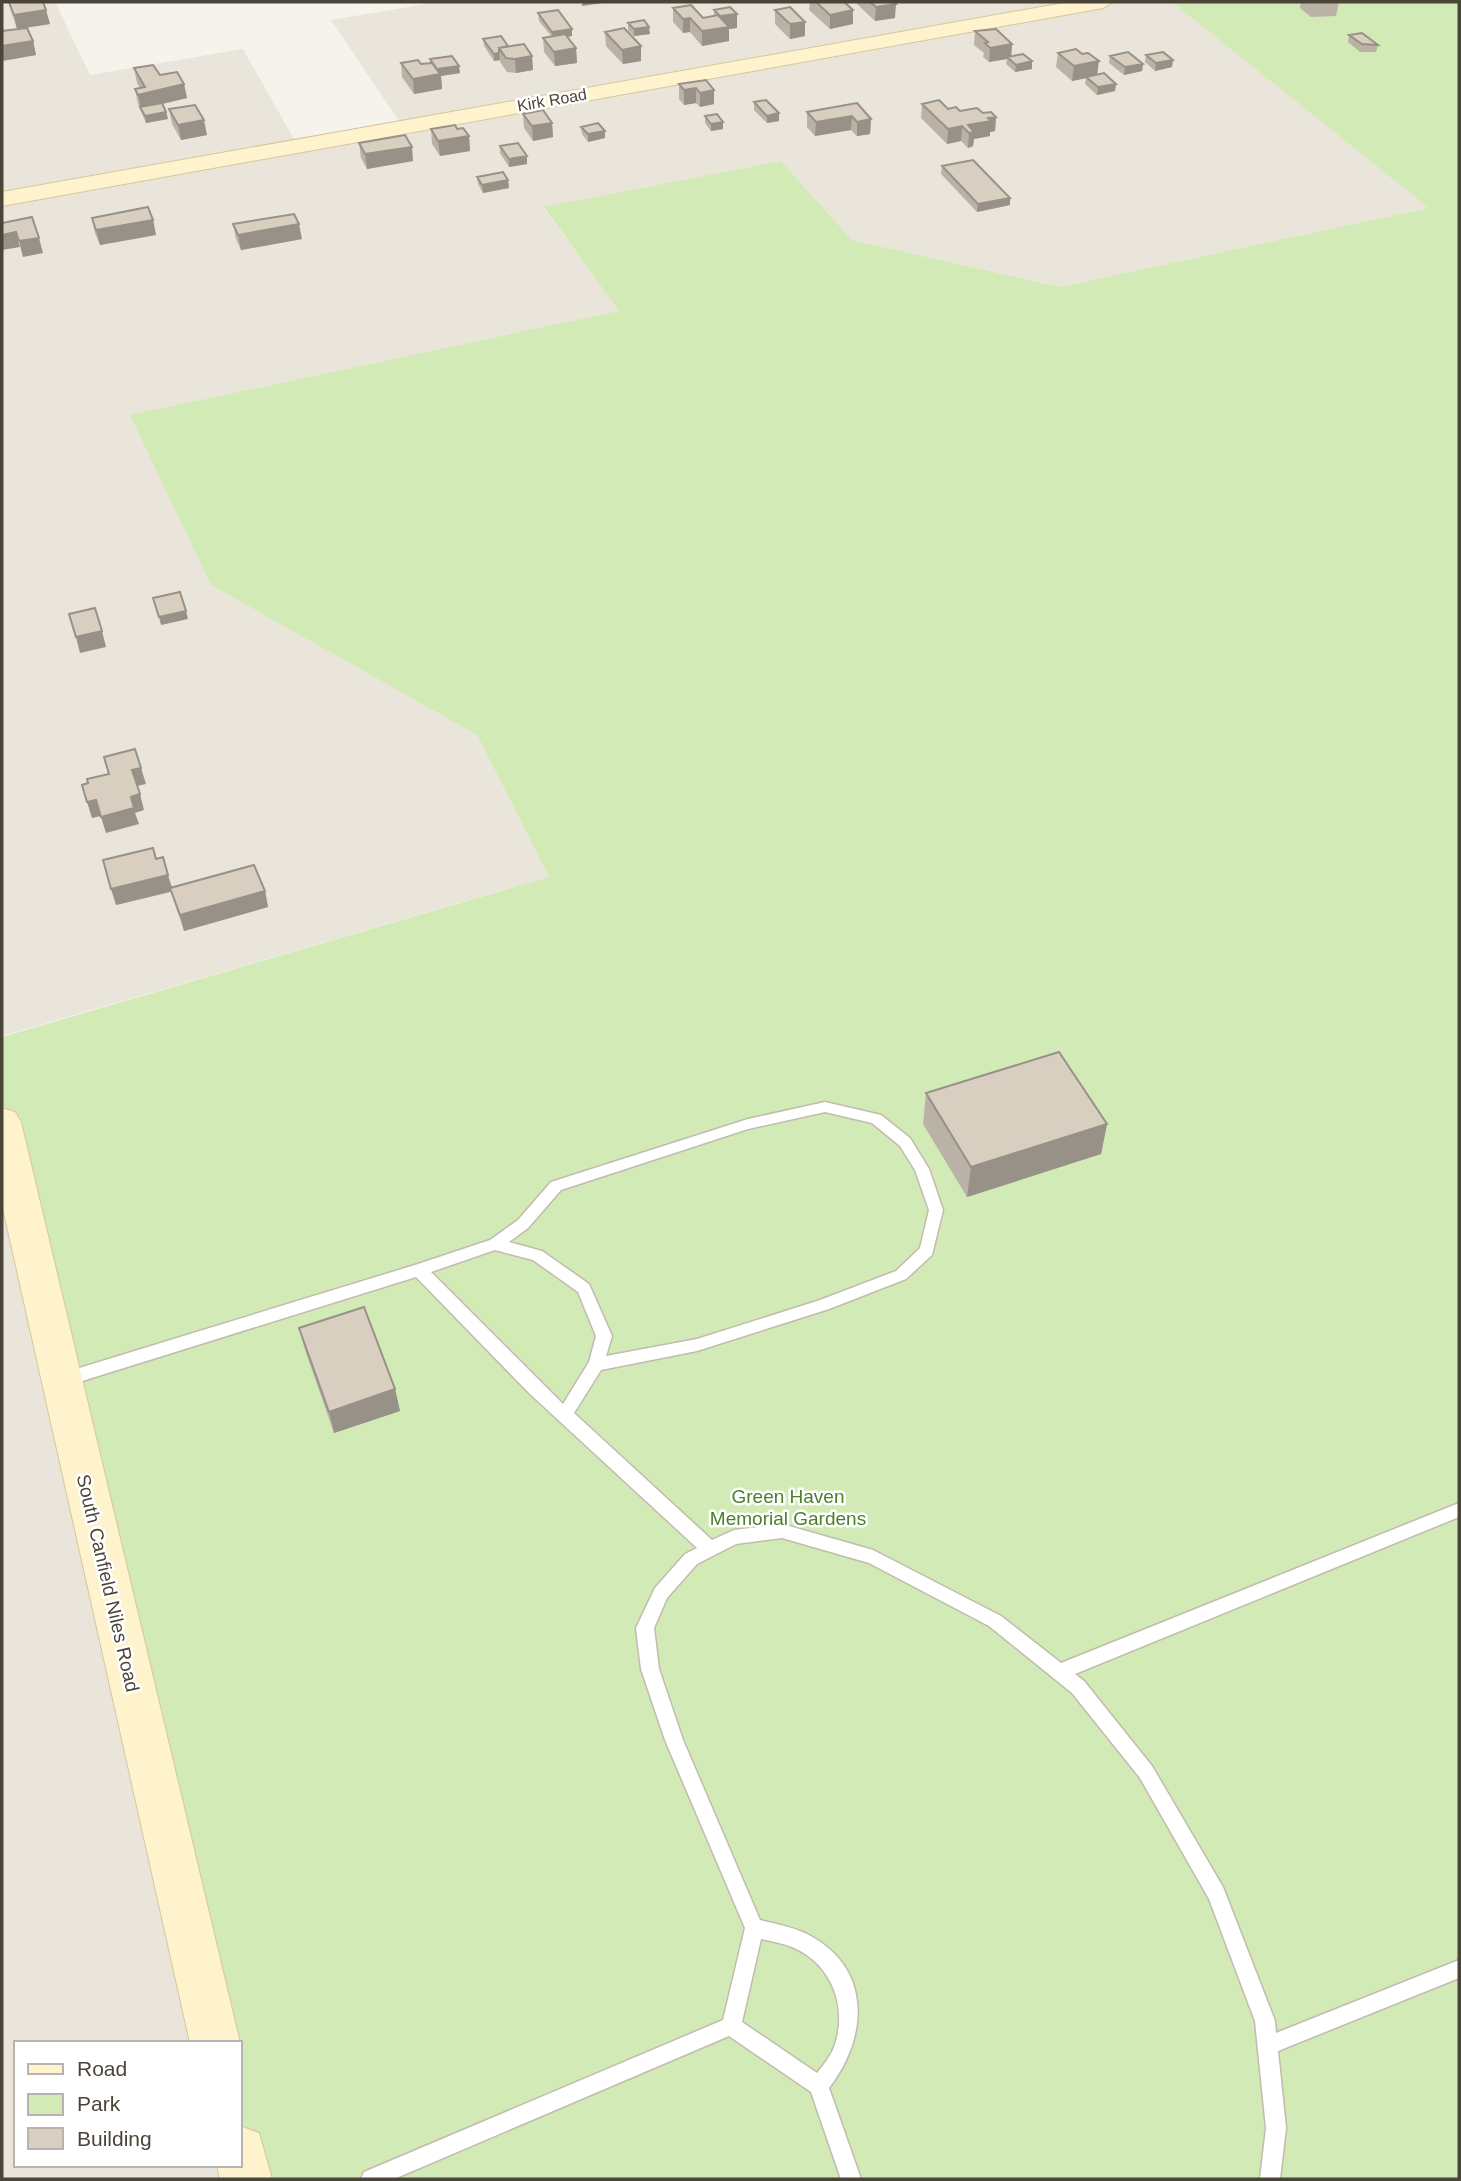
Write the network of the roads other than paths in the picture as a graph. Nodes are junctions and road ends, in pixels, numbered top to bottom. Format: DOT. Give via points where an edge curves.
graph roads {
  1 [pos="1103,2"];
  2 [pos="2,199"];
  3 [pos="2,1122"];
  4 [pos="495,1244"];
  5 [pos="419,1270"];
  6 [pos="596,1364"];
  7 [pos="61,1380"];
  8 [pos="564,1415"];
  9 [pos="1459,1510"];
  10 [pos="710,1549"];
  11 [pos="1059,1672"];
  12 [pos="754,1928"];
  13 [pos="1459,1969"];
  14 [pos="731,2026"];
  15 [pos="215,2041"];
  16 [pos="1267,2046"];
  17 [pos="819,2086"];
  18 [pos="242,2161"];
  19 [pos="246,2179"];
  20 [pos="370,2179"];
  21 [pos="851,2179"];
  22 [pos="1270,2179"];
  1 -- 2 [label="street, Kirk Road"];
  3 -- 7 [label="street, South Canfield Niles Road"];
  4 -- 5 [label="lane"];
  4 -- 6 [label="lane" via="537,1255 584,1288 604,1336"];
  4 -- 6 [label="lane" via="523,1224 556,1186 748,1124 825,1107 876,1118 905,1142 922,1169 936,1210 927,1251 901,1275 697,1345"];
  5 -- 7 [label="lane"];
  5 -- 8 [label="lane"];
  6 -- 8 [label="lane"];
  7 -- 15 [label="street, South Canfield Niles Road"];
  8 -- 10 [label="lane"];
  9 -- 11 [label="lane"];
  10 -- 11 [label="lane" via="734,1537 782,1531 873,1557 995,1620"];
  10 -- 12 [label="lane" via="691,1559 660,1593 645,1628 650,1669 674,1740"];
  11 -- 16 [label="lane" via="1146,1772 1216,1894 1265,2021"];
  12 -- 14 [label="lane"];
  12 -- 17 [label="lane" via="800,1940 828,1958 846,1988 851,2021 839,2058"];
  13 -- 16 [label="lane"];
  14 -- 17 [label="lane"];
  14 -- 20 [label="lane"];
  16 -- 22 [label="lane" via="1276,2128"];
  17 -- 21 [label="lane"];
  18 -- 19 [label="street"];
}
